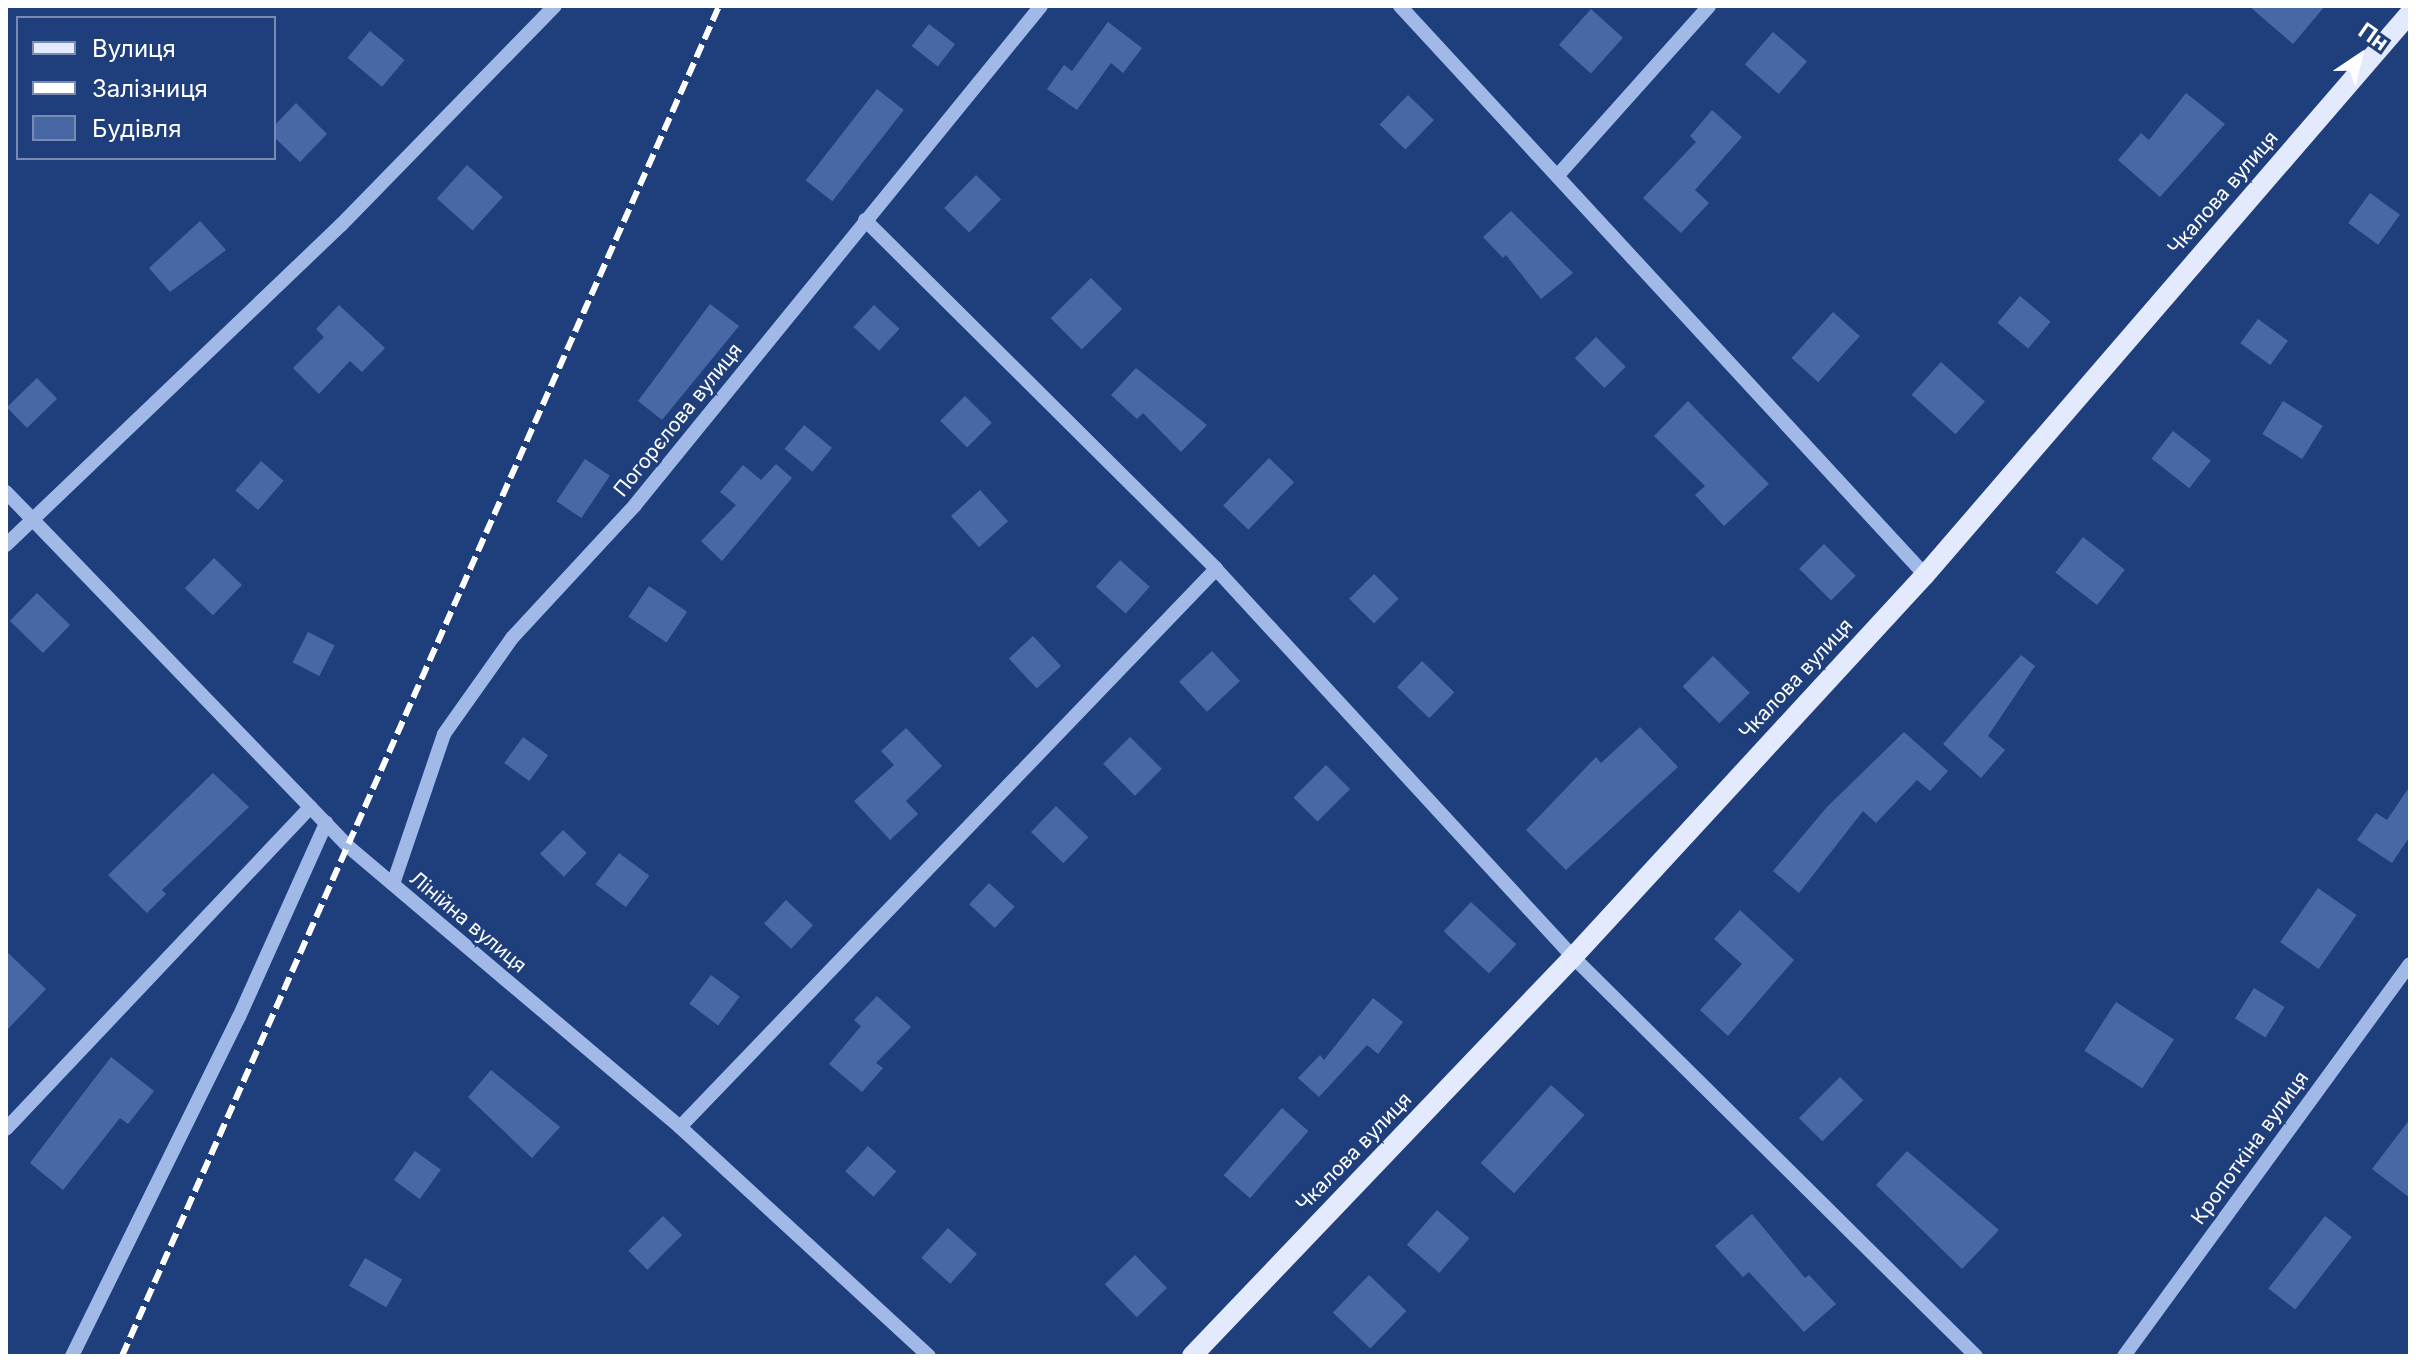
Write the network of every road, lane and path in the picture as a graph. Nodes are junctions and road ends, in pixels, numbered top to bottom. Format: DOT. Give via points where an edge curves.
graph roads {
  1 [pos="555,6"];
  2 [pos="1041,6"];
  3 [pos="1400,6"];
  4 [pos="1709,6"];
  5 [pos="2410,13"];
  6 [pos="1559,174"];
  7 [pos="865,220"];
  8 [pos="6,492"];
  9 [pos="33,521"];
  10 [pos="6,545"];
  11 [pos="1216,569"];
  12 [pos="1925,575"];
  13 [pos="310,807"];
  14 [pos="326,823"];
  15 [pos="393,884"];
  16 [pos="1573,957"];
  17 [pos="2410,964"];
  18 [pos="680,1127"];
  19 [pos="6,1129"];
  20 [pos="72,1356"];
  21 [pos="929,1356"];
  22 [pos="1192,1356"];
  23 [pos="1976,1356"];
  24 [pos="2124,1356"];
  1 -- 9 [label="street" via="341,225"];
  2 -- 7 [label="street, Погорєлова вулиця"];
  3 -- 6 [label="street"];
  4 -- 6 [label="street"];
  5 -- 12 [label="main road, Чкалова вулиця"];
  6 -- 12 [label="street"];
  7 -- 11 [label="street"];
  7 -- 15 [label="street, Погорєлова вулиця" via="635,505 512,638 444,734"];
  8 -- 9 [label="street, Лінійна вулиця"];
  9 -- 10 [label="street"];
  9 -- 13 [label="street, Лінійна вулиця"];
  11 -- 16 [label="street"];
  11 -- 18 [label="street"];
  12 -- 16 [label="main road, Чкалова вулиця"];
  13 -- 14 [label="street, Лінійна вулиця"];
  13 -- 19 [label="street"];
  14 -- 15 [label="street, Лінійна вулиця"];
  14 -- 20 [label="street" via="239,1017"];
  15 -- 18 [label="street, Лінійна вулиця"];
  16 -- 22 [label="main road, Чкалова вулиця"];
  16 -- 23 [label="street"];
  17 -- 24 [label="street, Кропоткіна вулиця"];
  18 -- 21 [label="street, Лінійна вулиця"];
}
